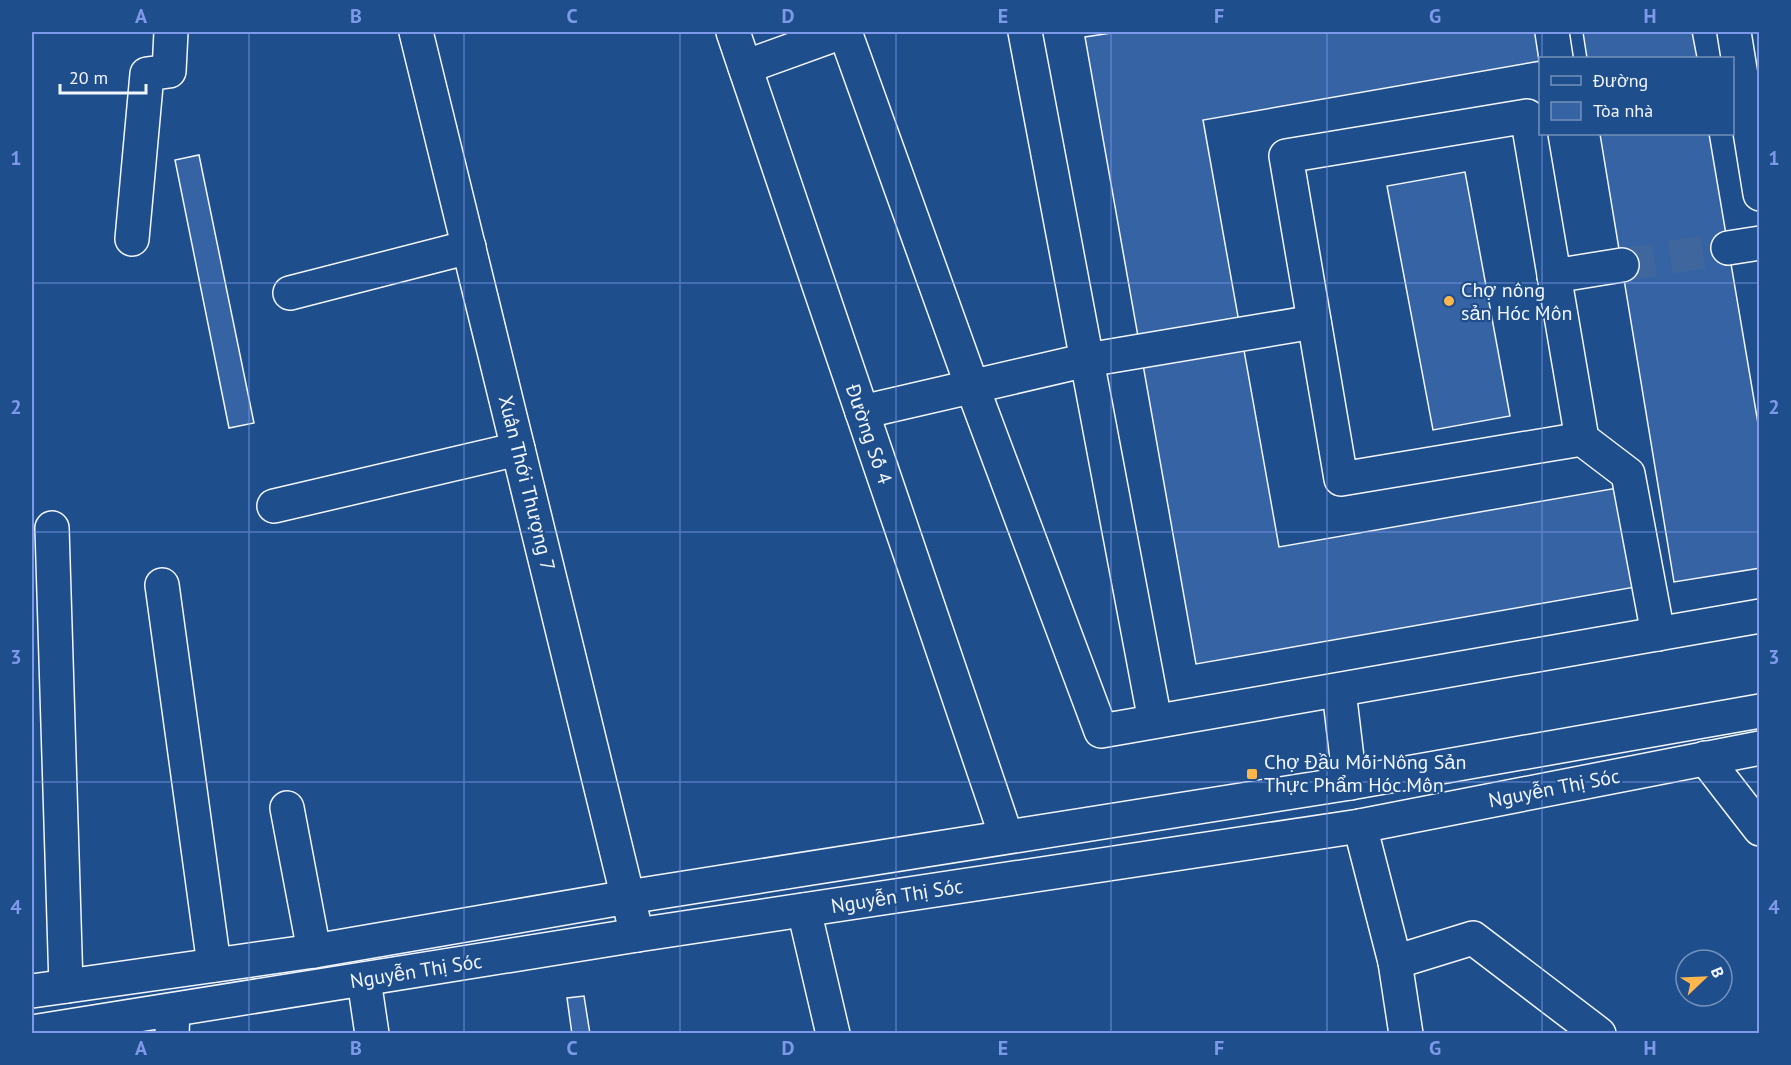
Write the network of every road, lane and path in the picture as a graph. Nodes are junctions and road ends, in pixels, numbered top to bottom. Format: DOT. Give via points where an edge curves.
graph roads {
  1 [pos="171,32"];
  2 [pos="416,32"];
  3 [pos="734,32"];
  4 [pos="844,32"];
  5 [pos="1025,32"];
  6 [pos="1552,32"];
  7 [pos="1734,32"];
  8 [pos="1556,57"];
  9 [pos="745,67"];
  10 [pos="1534,107"];
  11 [pos="1760,194"];
  12 [pos="132,239"];
  13 [pos="469,247"];
  14 [pos="1622,265"];
  15 [pos="1554,276"];
  16 [pos="290,293"];
  17 [pos="1314,322"];
  18 [pos="1087,360"];
  19 [pos="972,387"];
  20 [pos="862,412"];
  21 [pos="1582,439"];
  22 [pos="518,449"];
  23 [pos="274,506"];
  24 [pos="52,528"];
  25 [pos="162,585"];
  26 [pos="1760,616"];
  27 [pos="1658,634"];
  28 [pos="1339,691"];
  29 [pos="1760,711"];
  30 [pos="1155,721"];
  31 [pos="1760,748"];
  32 [pos="1705,758"];
  33 [pos="1350,783"];
  34 [pos="286,808"];
  35 [pos="1360,826"];
  36 [pos="1760,829"];
  37 [pos="1006,836"];
  38 [pos="628,897"];
  39 [pos="804,910"];
  40 [pos="636,935"];
  41 [pos="315,951"];
  42 [pos="1395,962"];
  43 [pos="214,965"];
  44 [pos="364,980"];
  45 [pos="66,986"];
  46 [pos="32,991"];
  47 [pos="173,1022"];
  48 [pos="32,1032"];
  49 [pos="372,1034"];
  50 [pos="833,1034"];
  51 [pos="1406,1034"];
  52 [pos="1599,1034"];
  1 -- 12 [label="street" via="169,71 147,74"];
  2 -- 13 [label="street, Xuân Thới Thượng 7"];
  3 -- 9 [label="street, Đường Số 4"];
  4 -- 9 [label="street"];
  4 -- 19 [label="street"];
  5 -- 18 [label="street"];
  6 -- 8 [label="street"];
  7 -- 11 [label="street"];
  9 -- 20 [label="street, Đường Số 4"];
  10 -- 15 [label="street"];
  10 -- 17 [label="street" via="1286,156"];
  13 -- 16 [label="street"];
  13 -- 22 [label="street, Xuân Thới Thượng 7"];
  14 -- 15 [label="street"];
  15 -- 21 [label="street"];
  17 -- 18 [label="street"];
  17 -- 21 [label="street" via="1341,479"];
  18 -- 19 [label="street"];
  18 -- 30 [label="street"];
  19 -- 20 [label="street"];
  19 -- 30 [label="street" via="1101,731"];
  20 -- 37 [label="street, Đường Số 4"];
  21 -- 27 [label="street" via="1628,474"];
  22 -- 23 [label="street"];
  22 -- 38 [label="street, Xuân Thới Thượng 7"];
  24 -- 45 [label="street"];
  25 -- 43 [label="street"];
  26 -- 27 [label="street"];
  27 -- 28 [label="street"];
  28 -- 30 [label="street"];
  28 -- 33 [label="street"];
  29 -- 33 [label="street, Nguyễn Thị Sóc"];
  31 -- 32 [label="street, Nguyễn Thị Sóc"];
  32 -- 35 [label="street, Nguyễn Thị Sóc"];
  32 -- 36 [label="street"];
  33 -- 37 [label="street, Nguyễn Thị Sóc"];
  34 -- 41 [label="street"];
  35 -- 39 [label="street, Nguyễn Thị Sóc"];
  35 -- 42 [label="street"];
  37 -- 38 [label="street, Nguyễn Thị Sóc"];
  38 -- 40 [label="street, Xuân Thới Thượng 7"];
  38 -- 41 [label="street, Nguyễn Thị Sóc"];
  39 -- 40 [label="street, Nguyễn Thị Sóc"];
  39 -- 50 [label="street"];
  40 -- 44 [label="street, Nguyễn Thị Sóc"];
  41 -- 43 [label="street, Nguyễn Thị Sóc"];
  42 -- 51 [label="street"];
  42 -- 52 [label="street" via="1473,938"];
  43 -- 45 [label="street, Nguyễn Thị Sóc"];
  44 -- 47 [label="street, Nguyễn Thị Sóc"];
  44 -- 49 [label="street"];
  45 -- 46 [label="street, Nguyễn Thị Sóc"];
  47 -- 48 [label="street, Nguyễn Thị Sóc"];
}
